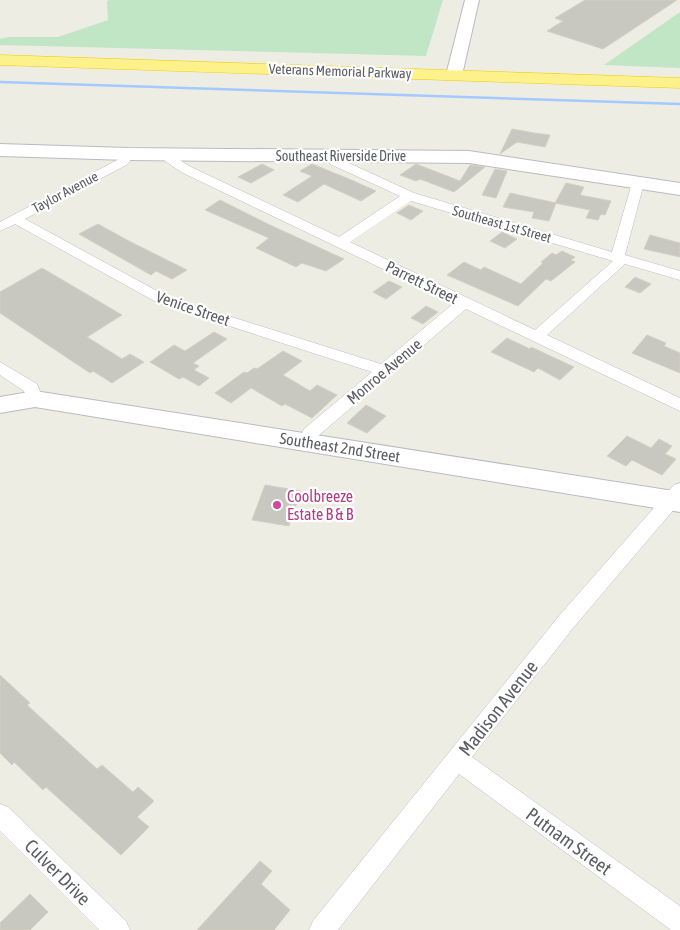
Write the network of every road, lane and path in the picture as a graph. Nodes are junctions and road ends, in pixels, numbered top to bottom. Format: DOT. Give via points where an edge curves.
graph roads {
  1 [pos="472,0"];
  2 [pos="0,52"];
  3 [pos="0,60"];
  4 [pos="455,71"];
  5 [pos="680,74"];
  6 [pos="680,82"];
  7 [pos="0,150"];
  8 [pos="128,154"];
  9 [pos="169,155"];
  10 [pos="334,156"];
  11 [pos="638,183"];
  12 [pos="680,190"];
  13 [pos="409,196"];
  14 [pos="15,219"];
  15 [pos="0,227"];
  16 [pos="341,242"];
  17 [pos="620,258"];
  18 [pos="680,276"];
  19 [pos="465,302"];
  20 [pos="536,337"];
  21 [pos="0,367"];
  22 [pos="383,371"];
  23 [pos="35,399"];
  24 [pos="0,405"];
  25 [pos="680,405"];
  26 [pos="307,442"];
  27 [pos="677,497"];
  28 [pos="458,760"];
  29 [pos="0,814"];
  30 [pos="680,921"];
  31 [pos="117,930"];
  32 [pos="322,930"];
  1 -- 4 [label="street"];
  2 -- 4 [label="highway, Veterans Memorial Parkway"];
  3 -- 4 [label="highway, Veterans Memorial Parkway"];
  4 -- 5 [label="highway, Veterans Memorial Parkway"];
  4 -- 6 [label="highway, Veterans Memorial Parkway"];
  7 -- 8 [label="street, Southeast Riverside Drive"];
  8 -- 9 [label="street, Southeast Riverside Drive"];
  8 -- 14 [label="street, Taylor Avenue" via="124,161"];
  9 -- 10 [label="street, Southeast Riverside Drive"];
  9 -- 16 [label="street, Parrett Street" via="172,162 187,170"];
  10 -- 11 [label="street, Southeast Riverside Drive" via="483,158"];
  10 -- 13 [label="street, Southeast 1st Street" via="334,161"];
  11 -- 12 [label="street, Southeast Riverside Drive"];
  11 -- 17 [label="street"];
  13 -- 16 [label="street"];
  13 -- 17 [label="street, Southeast 1st Street"];
  14 -- 15 [label="street, Taylor Avenue"];
  14 -- 22 [label="street, Venice Street" via="163,300"];
  16 -- 19 [label="street, Parrett Street"];
  17 -- 18 [label="street, Southeast 1st Street"];
  17 -- 20 [label="street"];
  19 -- 20 [label="street, Parrett Street"];
  19 -- 22 [label="street, Monroe Avenue"];
  20 -- 25 [label="street, Parrett Street"];
  21 -- 23 [label="street" via="31,388"];
  22 -- 26 [label="street, Monroe Avenue" via="310,433"];
  23 -- 24 [label="street, Southeast 2nd Street"];
  23 -- 26 [label="street, Southeast 2nd Street"];
  26 -- 27 [label="street, Southeast 2nd Street"];
  27 -- 28 [label="street, Madison Avenue" via="566,622"];
  28 -- 30 [label="street, Putnam Street"];
  28 -- 32 [label="street, Madison Avenue"];
  29 -- 31 [label="street, Culver Drive"];
}
